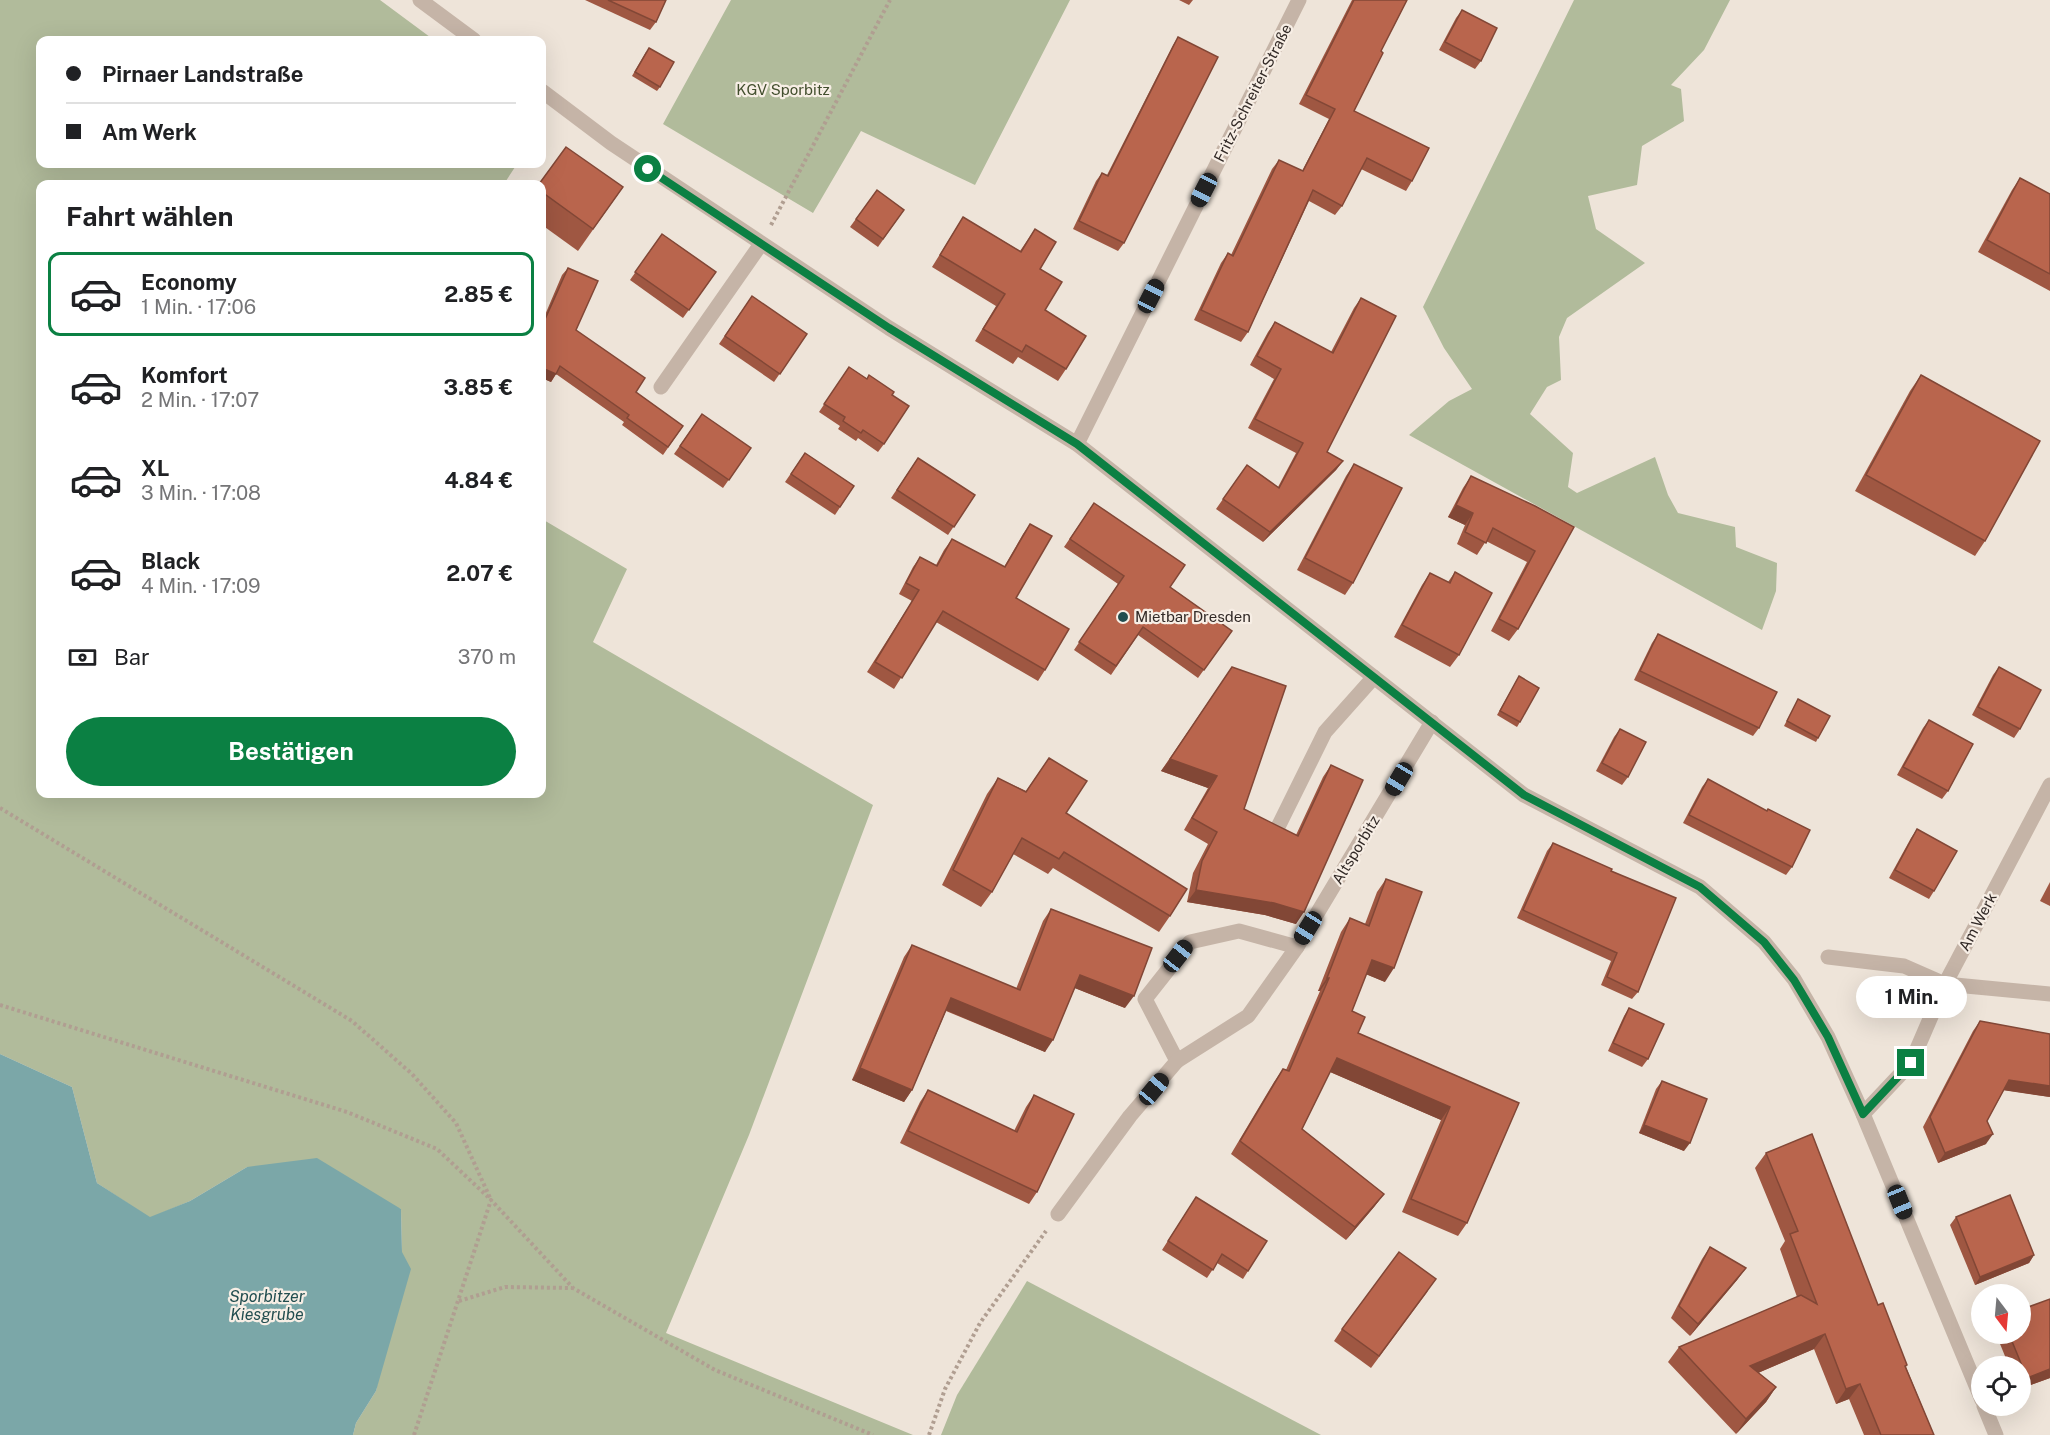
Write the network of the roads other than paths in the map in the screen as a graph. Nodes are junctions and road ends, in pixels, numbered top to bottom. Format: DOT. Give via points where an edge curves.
graph roads {
  1 [pos="420,0"];
  2 [pos="1299,0"];
  3 [pos="469,36"];
  4 [pos="546,94"];
  5 [pos="761,244"];
  6 [pos="661,387"];
  7 [pos="1077,444"];
  8 [pos="1374,677"];
  9 [pos="1432,722"];
  10 [pos="2050,785"];
  11 [pos="1277,829"];
  12 [pos="1297,947"];
  13 [pos="1828,957"];
  14 [pos="1945,984"];
  15 [pos="2050,994"];
  16 [pos="1177,1061"];
  17 [pos="1863,1114"];
  18 [pos="1058,1214"];
  19 [pos="1971,1374"];
  20 [pos="1988,1416"];
  21 [pos="1996,1435"];
  1 -- 3 [label="street"];
  2 -- 7 [label="street, Fritz-Schreiter-Straße"];
  4 -- 5 [label="street" via="611,144"];
  5 -- 6 [label="street"];
  5 -- 7 [label="street"];
  7 -- 8 [label="street"];
  8 -- 9 [label="street"];
  8 -- 11 [label="street" via="1325,732"];
  9 -- 12 [label="street, Altsporbitz"];
  9 -- 17 [label="street" via="1524,795 1700,887 1764,942 1794,980 1828,1037"];
  10 -- 14 [label="street, Am Werk"];
  12 -- 16 [label="street, Altsporbitz" via="1248,1016"];
  12 -- 16 [label="street" via="1239,931 1190,942 1144,999"];
  13 -- 14 [label="street" via="1904,966"];
  14 -- 15 [label="street"];
  14 -- 17 [label="street, Am Werk" via="1911,1063"];
  16 -- 18 [label="street, Altsporbitz"];
  17 -- 19 [label="street"];
  20 -- 21 [label="street"];
}
